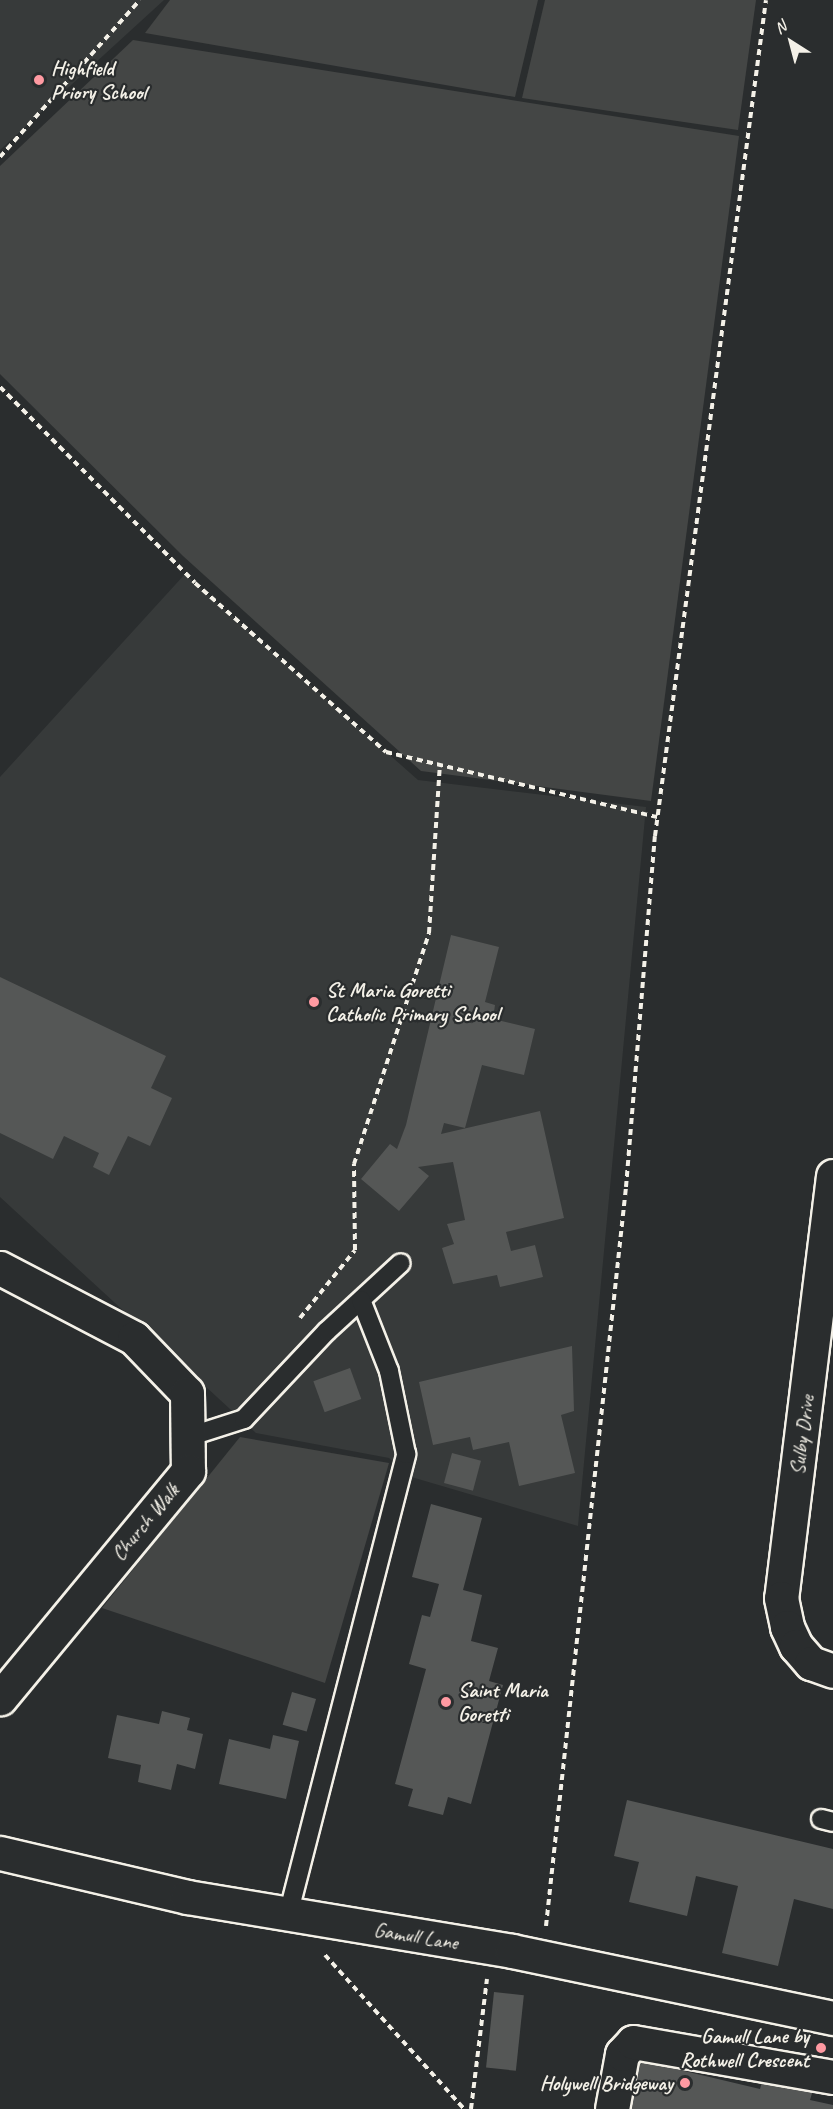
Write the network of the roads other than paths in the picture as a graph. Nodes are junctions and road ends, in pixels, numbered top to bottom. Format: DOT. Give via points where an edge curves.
graph roads {
  1 [pos="833,1176"];
  2 [pos="401,1263"];
  3 [pos="0,1268"];
  4 [pos="361,1300"];
  5 [pos="822,1359"];
  6 [pos="188,1437"];
  7 [pos="833,1671"];
  8 [pos="0,1698"];
  9 [pos="0,1853"];
  10 [pos="288,1915"];
  11 [pos="833,2018"];
  12 [pos="833,2077"];
  13 [pos="612,2109"];
  1 -- 5 [label="street, Sulby Drive"];
  2 -- 4 [label="lane"];
  3 -- 6 [label="street, Church Walk" via="134,1338 187,1393"];
  4 -- 6 [label="lane" via="244,1419"];
  4 -- 10 [label="lane" via="389,1371 406,1454"];
  5 -- 7 [label="street, Sulby Drive" via="781,1598 787,1628 796,1646 811,1663"];
  6 -- 8 [label="street, Church Walk" via="188,1471"];
  9 -- 10 [label="street, Gamull Lane" via="187,1897"];
  10 -- 11 [label="street, Gamull Lane" via="512,1952"];
  12 -- 13 [label="street" via="633,2042 622,2054"];
}
